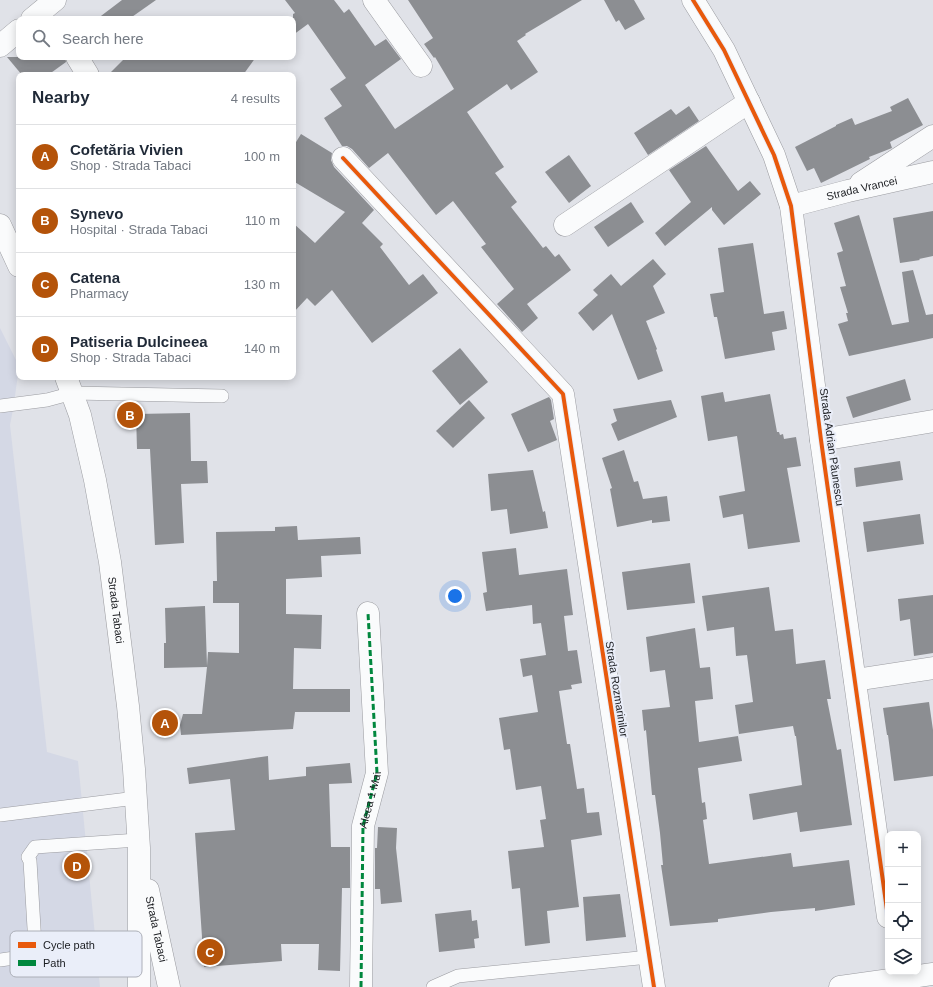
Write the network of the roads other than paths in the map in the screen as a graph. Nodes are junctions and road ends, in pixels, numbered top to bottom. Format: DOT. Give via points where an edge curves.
graph roads {
  1 [pos="374,0"];
  2 [pos="693,0"];
  3 [pos="16,33"];
  4 [pos="0,46"];
  5 [pos="80,60"];
  6 [pos="422,66"];
  7 [pos="86,72"];
  8 [pos="749,102"];
  9 [pos="933,136"];
  10 [pos="343,158"];
  11 [pos="933,172"];
  12 [pos="848,191"];
  13 [pos="791,206"];
  14 [pos="0,225"];
  15 [pos="565,225"];
  16 [pos="16,260"];
  17 [pos="69,385"];
  18 [pos="222,396"];
  19 [pos="0,406"];
  20 [pos="933,421"];
  21 [pos="821,440"];
  22 [pos="368,613"];
  23 [pos="933,668"];
  24 [pos="856,680"];
  25 [pos="136,798"];
  26 [pos="0,815"];
  27 [pos="139,844"];
  28 [pos="886,903"];
  29 [pos="34,931"];
  30 [pos="139,931"];
  31 [pos="649,957"];
  32 [pos="10,959"];
  33 [pos="0,960"];
  34 [pos="933,974"];
  35 [pos="898,979"];
  36 [pos="169,987"];
  37 [pos="361,987"];
  38 [pos="433,987"];
  39 [pos="654,987"];
  40 [pos="840,987"];
  1 -- 6 [label="street"];
  2 -- 8 [label="street, Strada Adrian Păunescu" via="724,50"];
  3 -- 4 [label="street"];
  5 -- 7 [label="street"];
  8 -- 13 [label="street, Strada Adrian Păunescu" via="774,155"];
  8 -- 15 [label="street"];
  9 -- 12 [label="street"];
  10 -- 31 [label="street, Strada Rozmarinilor" via="563,394"];
  11 -- 12 [label="street, Strada Vrancei"];
  12 -- 13 [label="street, Strada Vrancei"];
  13 -- 21 [label="street, Strada Adrian Păunescu"];
  14 -- 16 [label="street"];
  17 -- 18 [label="lane"];
  17 -- 19 [label="lane" via="47,400"];
  17 -- 25 [label="street, Strada Tabaci" via="80,415 110,562 128,706"];
  20 -- 21 [label="street"];
  21 -- 24 [label="street, Strada Adrian Păunescu"];
  22 -- 37 [label="street, Aleea 1 Mai" via="377,773 363,826"];
  23 -- 24 [label="street"];
  24 -- 28 [label="street, Strada Adrian Păunescu"];
  25 -- 26 [label="lane"];
  25 -- 27 [label="street, Strada Tabaci"];
  27 -- 29 [label="lane" via="35,847 28,857"];
  27 -- 30 [label="street, Strada Tabaci"];
  27 -- 36 [label="street, Strada Tabaci"];
  31 -- 38 [label="lane" via="458,976"];
  31 -- 39 [label="street, Strada Rozmarinilor"];
  32 -- 33 [label="lane"];
  34 -- 35 [label="street"];
  35 -- 40 [label="street"];
}
